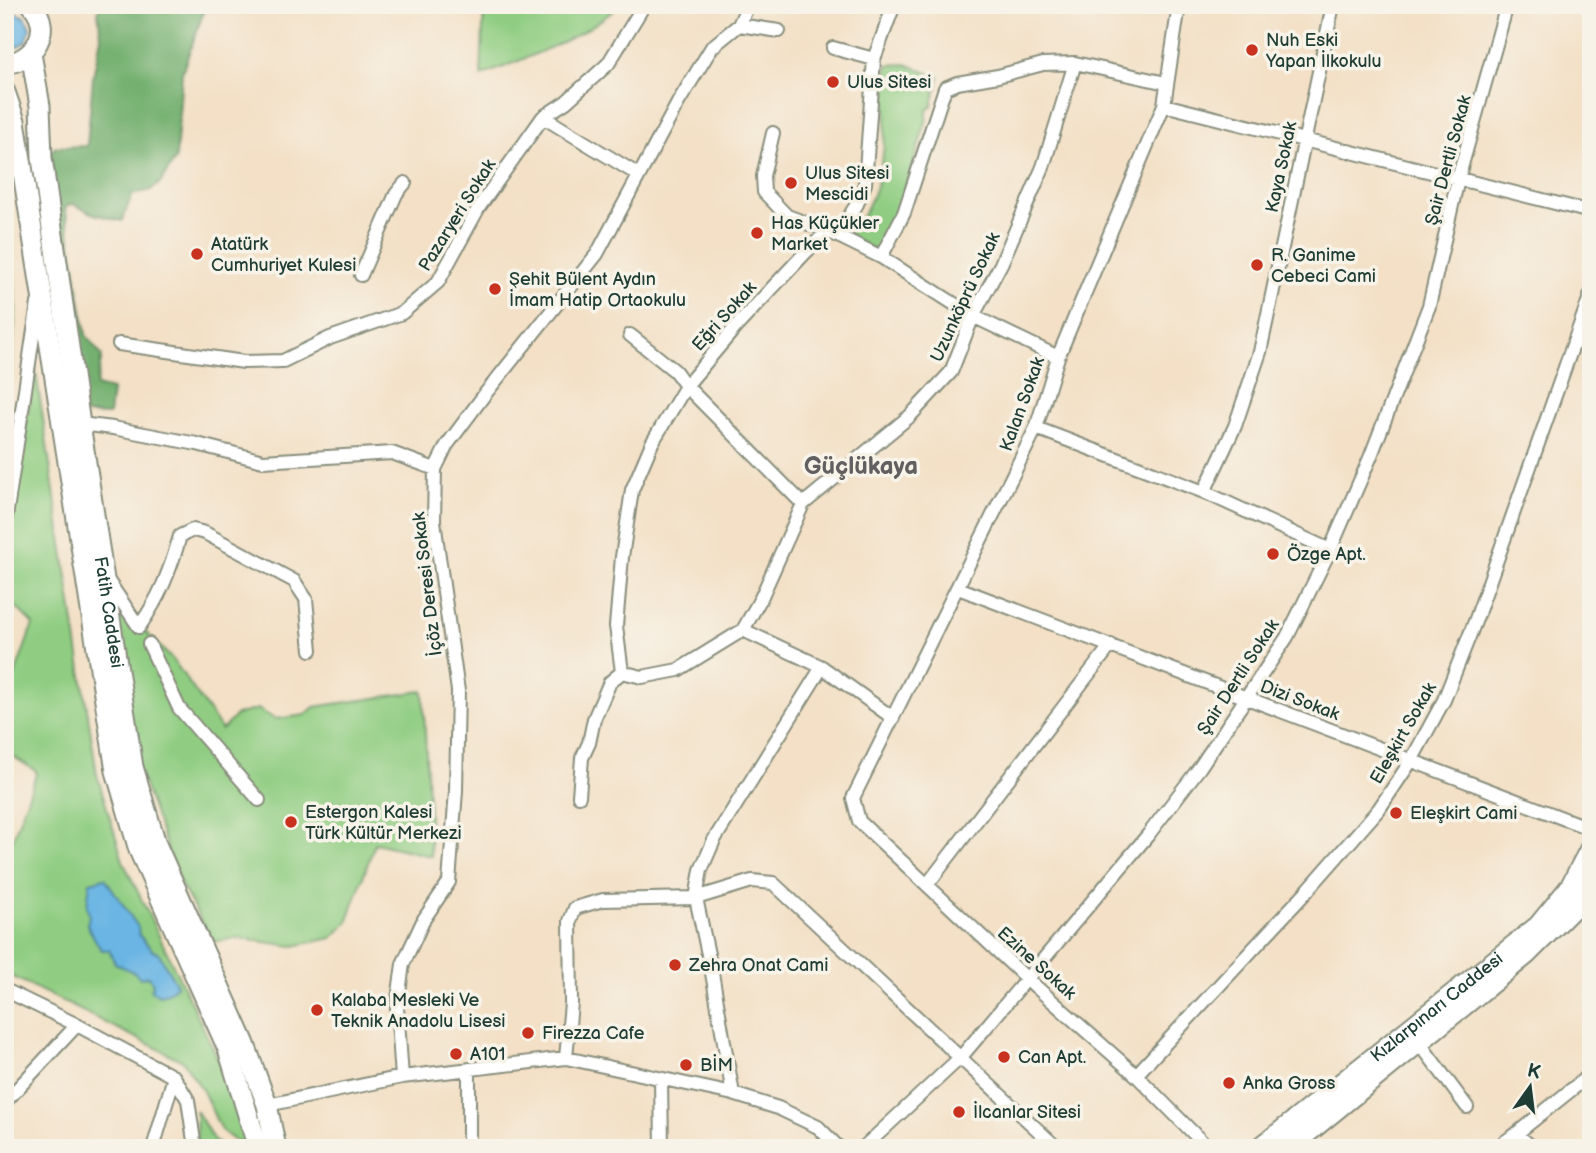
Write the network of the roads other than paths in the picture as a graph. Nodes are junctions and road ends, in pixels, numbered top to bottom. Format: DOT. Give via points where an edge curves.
graph roads {
  1 [pos="644,5"];
  2 [pos="748,5"];
  3 [pos="894,5"];
  4 [pos="1179,5"];
  5 [pos="1333,5"];
  6 [pos="1507,5"];
  7 [pos="35,7"];
  8 [pos="739,25"];
  9 [pos="779,31"];
  10 [pos="833,48"];
  11 [pos="32,54"];
  12 [pos="874,59"];
  13 [pos="1075,63"];
  14 [pos="5,64"];
  15 [pos="1166,83"];
  16 [pos="5,92"];
  17 [pos="1164,106"];
  18 [pos="543,117"];
  19 [pos="773,133"];
  20 [pos="1304,141"];
  21 [pos="638,174"];
  22 [pos="1458,179"];
  23 [pos="405,183"];
  24 [pos="1591,212"];
  25 [pos="828,231"];
  26 [pos="881,257"];
  27 [pos="360,275"];
  28 [pos="41,288"];
  29 [pos="1591,294"];
  30 [pos="973,316"];
  31 [pos="630,335"];
  32 [pos="119,344"];
  33 [pos="1058,357"];
  34 [pos="686,386"];
  35 [pos="80,425"];
  36 [pos="1036,428"];
  37 [pos="435,469"];
  38 [pos="9,476"];
  39 [pos="1204,492"];
  40 [pos="803,504"];
  41 [pos="5,524"];
  42 [pos="1330,550"];
  43 [pos="102,572"];
  44 [pos="958,588"];
  45 [pos="743,630"];
  46 [pos="149,644"];
  47 [pos="1111,645"];
  48 [pos="311,650"];
  49 [pos="822,667"];
  50 [pos="622,672"];
  51 [pos="1246,698"];
  52 [pos="893,718"];
  53 [pos="1411,761"];
  54 [pos="579,796"];
  55 [pos="853,798"];
  56 [pos="259,800"];
  57 [pos="1591,829"];
  58 [pos="1591,847"];
  59 [pos="1591,884"];
  60 [pos="927,885"];
  61 [pos="695,898"];
  62 [pos="1026,978"];
  63 [pos="5,990"];
  64 [pos="77,1025"];
  65 [pos="1418,1041"];
  66 [pos="961,1056"];
  67 [pos="566,1058"];
  68 [pos="469,1069"];
  69 [pos="1591,1074"];
  70 [pos="1136,1075"];
  71 [pos="174,1077"];
  72 [pos="402,1077"];
  73 [pos="662,1079"];
  74 [pos="733,1094"];
  75 [pos="5,1102"];
  76 [pos="267,1105"];
  77 [pos="1467,1107"];
  78 [pos="1516,1135"];
  79 [pos="153,1148"];
  80 [pos="195,1148"];
  81 [pos="258,1148"];
  82 [pos="276,1148"];
  83 [pos="469,1148"];
  84 [pos="662,1148"];
  85 [pos="839,1148"];
  86 [pos="863,1148"];
  87 [pos="1057,1148"];
  88 [pos="1208,1148"];
  89 [pos="1261,1148"];
  90 [pos="1289,1148"];
  91 [pos="1496,1148"];
  92 [pos="1533,1148"];
  1 -- 18 [label="street, Pazaryeri Sokak" via="608,64"];
  2 -- 8 [label="street, İçöz Deresi Sokak"];
  3 -- 12 [label="street, Eğri Sokak"];
  4 -- 15 [label="street, Kalan Sokak"];
  5 -- 20 [label="street, Kaya Sokak"];
  6 -- 22 [label="street, Şair Dertli Sokak"];
  7 -- 11 [label="main road" via="41,32"];
  8 -- 9 [label="street"];
  8 -- 21 [label="street, İçöz Deresi Sokak" via="712,47"];
  10 -- 12 [label="street"];
  11 -- 14 [label="main road"];
  11 -- 35 [label="main road, Fatih Caddesi"];
  12 -- 25 [label="street, Eğri Sokak" via="864,184 845,223"];
  13 -- 15 [label="street"];
  13 -- 26 [label="street" via="1043,64 945,88 904,212"];
  13 -- 30 [label="street, Uzunköprü Sokak" via="1043,167"];
  15 -- 17 [label="street, Kalan Sokak"];
  16 -- 28 [label="main road, Fatih Caddesi" via="15,121"];
  17 -- 20 [label="street"];
  17 -- 33 [label="street, Kalan Sokak"];
  18 -- 21 [label="street"];
  18 -- 32 [label="street, Pazaryeri Sokak" via="479,207 438,282 402,313 330,338 283,361 244,362"];
  19 -- 25 [label="street" via="763,176 765,192 787,216"];
  20 -- 22 [label="street"];
  20 -- 39 [label="street, Kaya Sokak" via="1260,352 1235,426"];
  21 -- 37 [label="street, İçöz Deresi Sokak" via="597,254 485,394"];
  22 -- 24 [label="street"];
  22 -- 42 [label="street, Şair Dertli Sokak" via="1429,306"];
  23 -- 27 [label="street"];
  25 -- 26 [label="street"];
  25 -- 34 [label="street, Eğri Sokak"];
  26 -- 30 [label="street"];
  28 -- 38 [label="street"];
  28 -- 81 [label="main road, Fatih Caddesi" via="116,771 139,850 228,1049"];
  29 -- 53 [label="street, Eleşkirt Sokak" via="1476,619 1444,700"];
  30 -- 33 [label="street"];
  30 -- 40 [label="street, Uzunköprü Sokak" via="943,381 910,416"];
  31 -- 34 [label="street"];
  33 -- 36 [label="street, Kalan Sokak"];
  34 -- 40 [label="street"];
  34 -- 50 [label="street, Eğri Sokak" via="652,443 632,491 616,626"];
  35 -- 37 [label="street" via="197,444 263,461 393,453"];
  35 -- 43 [label="main road, Fatih Caddesi"];
  36 -- 39 [label="street"];
  36 -- 44 [label="street, Kalan Sokak"];
  37 -- 72 [label="street, İçöz Deresi Sokak" via="434,521 458,691 456,791 449,882 424,919 403,964 397,1007"];
  38 -- 41 [label="street"];
  39 -- 42 [label="street"];
  40 -- 45 [label="street, Uzunköprü Sokak"];
  42 -- 51 [label="street, Şair Dertli Sokak" via="1287,638"];
  43 -- 48 [label="street" via="139,627 169,575 180,536 193,530 205,533 294,581 306,599"];
  43 -- 76 [label="main road, Fatih Caddesi" via="133,767 156,844"];
  44 -- 47 [label="street, Dizi Sokak"];
  44 -- 52 [label="street, Kalan Sokak"];
  45 -- 49 [label="street"];
  45 -- 50 [label="street, Uzunköprü Sokak" via="678,670 642,677"];
  46 -- 56 [label="street" via="179,708"];
  47 -- 51 [label="street, Dizi Sokak"];
  47 -- 60 [label="street"];
  49 -- 52 [label="street"];
  49 -- 61 [label="street" via="714,840"];
  50 -- 54 [label="street" via="610,682 594,719 582,758"];
  51 -- 53 [label="street, Dizi Sokak"];
  51 -- 62 [label="street, Şair Dertli Sokak" via="1148,835"];
  52 -- 55 [label="street, Kalan Sokak"];
  53 -- 57 [label="street, Dizi Sokak"];
  53 -- 70 [label="street, Eleşkirt Sokak" via="1379,809"];
  55 -- 60 [label="street, Ezine Sokak" via="859,821"];
  58 -- 89 [label="main road, Kızlarpınarı Caddesi" via="1570,887 1538,926"];
  59 -- 65 [label="main road, Kızlarpınarı Caddesi" via="1526,954"];
  60 -- 62 [label="street, Ezine Sokak"];
  61 -- 66 [label="street" via="752,881 774,883"];
  61 -- 67 [label="street" via="603,900 575,908 570,921"];
  61 -- 74 [label="street"];
  62 -- 66 [label="street, Şair Dertli Sokak"];
  62 -- 70 [label="street, Ezine Sokak"];
  63 -- 64 [label="street"];
  64 -- 71 [label="street"];
  64 -- 75 [label="street"];
  65 -- 77 [label="street"];
  65 -- 90 [label="main road, Kızlarpınarı Caddesi"];
  66 -- 86 [label="street, Şair Dertli Sokak"];
  66 -- 87 [label="street"];
  67 -- 68 [label="street"];
  67 -- 73 [label="street"];
  68 -- 72 [label="street"];
  68 -- 83 [label="street"];
  69 -- 78 [label="street"];
  70 -- 88 [label="street, Ezine Sokak"];
  71 -- 79 [label="street"];
  71 -- 80 [label="street" via="188,1100"];
  72 -- 76 [label="street"];
  73 -- 74 [label="street"];
  73 -- 84 [label="street"];
  74 -- 85 [label="street" via="818,1127"];
  76 -- 82 [label="main road, Fatih Caddesi"];
  78 -- 91 [label="street"];
  78 -- 92 [label="street"];
}
